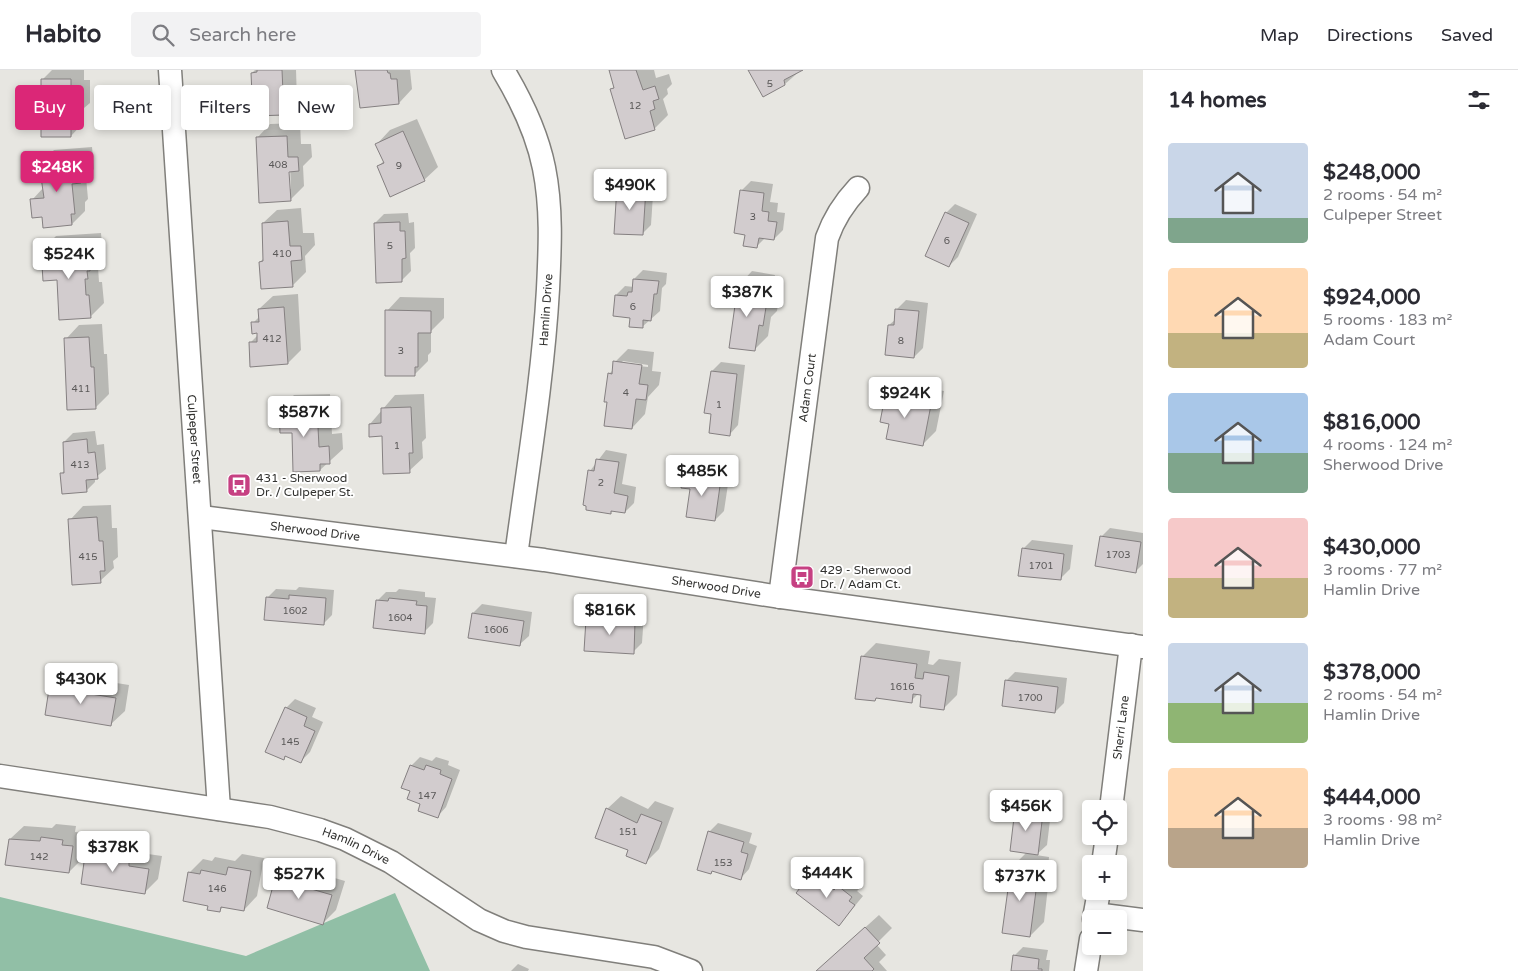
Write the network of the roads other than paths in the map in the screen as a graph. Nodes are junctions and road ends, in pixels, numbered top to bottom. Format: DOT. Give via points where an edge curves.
graph roads {
  1 [pos="170,70"];
  2 [pos="504,70"];
  3 [pos="858,188"];
  4 [pos="201,518"];
  5 [pos="516,556"];
  6 [pos="780,597"];
  7 [pos="1137,646"];
  8 [pos="0,776"];
  9 [pos="1111,800"];
  10 [pos="219,809"];
  11 [pos="1127,919"];
  12 [pos="1143,920"];
  13 [pos="1089,955"];
  14 [pos="691,971"];
  15 [pos="1086,971"];
  1 -- 4 [label="street, Culpeper Street"];
  2 -- 5 [label="street, Hamlin Drive" via="518,94 543,167 550,236 546,325"];
  3 -- 6 [label="street, Adam Court" via="834,219 828,238"];
  4 -- 5 [label="street, Sherwood Drive"];
  4 -- 10 [label="street, Culpeper Street"];
  5 -- 6 [label="street, Sherwood Drive"];
  6 -- 7 [label="street, Sherwood Drive"];
  7 -- 9 [label="street, Sherri Lane"];
  8 -- 10 [label="street, Hamlin Drive"];
  10 -- 14 [label="street, Hamlin Drive" via="270,816 344,839 391,862 478,920 504,931 654,957"];
  11 -- 12 [label="street"];
  13 -- 15 [label="street"];
}
